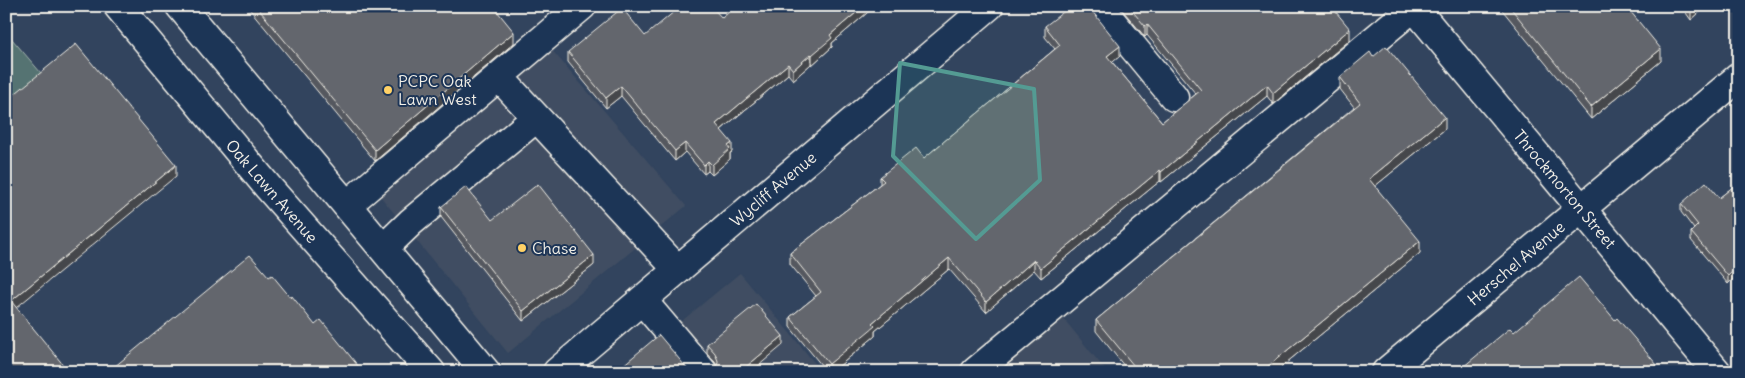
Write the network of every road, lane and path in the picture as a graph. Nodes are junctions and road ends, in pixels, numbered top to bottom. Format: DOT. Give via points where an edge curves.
graph roads {
  1 [pos="118,6"];
  2 [pos="180,6"];
  3 [pos="582,6"];
  4 [pos="989,6"];
  5 [pos="1099,6"];
  6 [pos="1414,7"];
  7 [pos="499,77"];
  8 [pos="1739,77"];
  9 [pos="1174,97"];
  10 [pos="536,118"];
  11 [pos="347,205"];
  12 [pos="1582,209"];
  13 [pos="384,248"];
  14 [pos="678,270"];
  15 [pos="642,300"];
  16 [pos="431,372"];
  17 [pos="486,372"];
  18 [pos="556,372"];
  19 [pos="703,372"];
  20 [pos="976,372"];
  21 [pos="1386,372"];
  22 [pos="1717,372"];
  1 -- 16 [label="main road, Oak Lawn Avenue" via="268,187"];
  2 -- 11 [label="main road"];
  3 -- 7 [label="main road"];
  4 -- 14 [label="main road, Wycliff Avenue"];
  5 -- 9 [label="main road"];
  6 -- 12 [label="main road, Throckmorton Street"];
  6 -- 20 [label="main road"];
  7 -- 10 [label="main road"];
  7 -- 11 [label="main road"];
  8 -- 12 [label="main road, Herschel Avenue"];
  10 -- 13 [label="main road"];
  10 -- 14 [label="main road"];
  11 -- 13 [label="main road"];
  12 -- 21 [label="main road, Herschel Avenue"];
  12 -- 22 [label="main road, Throckmorton Street"];
  13 -- 17 [label="main road"];
  14 -- 15 [label="main road, Wycliff Avenue"];
  15 -- 18 [label="main road, Wycliff Avenue"];
  15 -- 19 [label="main road"];
}
